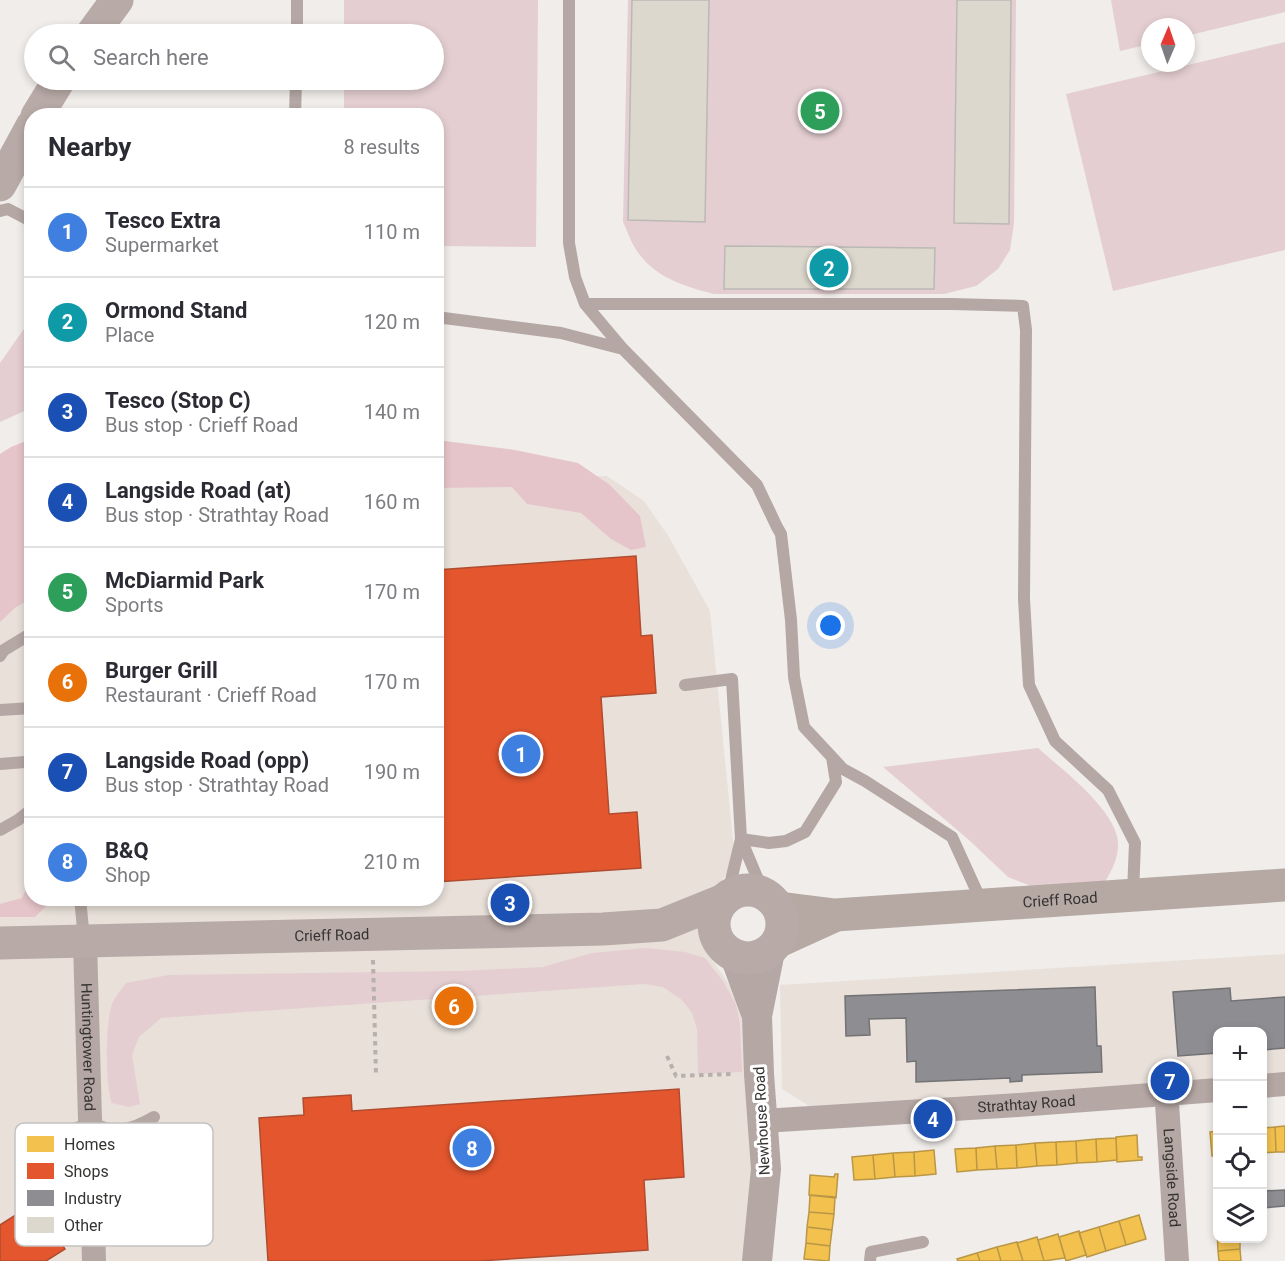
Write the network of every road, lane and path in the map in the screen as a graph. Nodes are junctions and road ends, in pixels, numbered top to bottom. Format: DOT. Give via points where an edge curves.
graph roads {
  1 [pos="117,0"];
  2 [pos="297,0"];
  3 [pos="569,0"];
  4 [pos="99,24"];
  5 [pos="297,24"];
  6 [pos="53,90"];
  7 [pos="296,90"];
  8 [pos="42,108"];
  9 [pos="296,108"];
  10 [pos="24,141"];
  11 [pos="0,185"];
  12 [pos="0,211"];
  13 [pos="24,217"];
  14 [pos="585,304"];
  15 [pos="444,318"];
  16 [pos="623,349"];
  17 [pos="24,638"];
  18 [pos="0,656"];
  19 [pos="685,686"];
  20 [pos="24,708"];
  21 [pos="0,710"];
  22 [pos="832,758"];
  23 [pos="24,762"];
  24 [pos="0,764"];
  25 [pos="24,815"];
  26 [pos="0,830"];
  27 [pos="741,839"];
  28 [pos="1285,885"];
  29 [pos="1133,895"];
  30 [pos="725,899"];
  31 [pos="771,901"];
  32 [pos="979,904"];
  33 [pos="81,906"];
  34 [pos="835,915"];
  35 [pos="662,925"];
  36 [pos="373,936"];
  37 [pos="85,942"];
  38 [pos="0,943"];
  39 [pos="774,946"];
  40 [pos="727,950"];
  41 [pos="757,1016"];
  42 [pos="667,1056"];
  43 [pos="759,1074"];
  44 [pos="376,1076"];
  45 [pos="1285,1084"];
  46 [pos="1267,1086"];
  47 [pos="1213,1090"];
  48 [pos="1165,1094"];
  49 [pos="154,1117"];
  50 [pos="763,1121"];
  51 [pos="91,1122"];
  52 [pos="143,1123"];
  53 [pos="923,1242"];
  54 [pos="94,1246"];
  55 [pos="94,1261"];
  56 [pos="757,1261"];
  57 [pos="870,1261"];
  58 [pos="1177,1261"];
  1 -- 4 [label="highway"];
  2 -- 5 [label="lane"];
  3 -- 14 [label="lane" via="569,243"];
  6 -- 8 [label="highway"];
  7 -- 9 [label="lane"];
  10 -- 11 [label="highway"];
  12 -- 13 [label="lane" via="8,209"];
  14 -- 16 [label="lane"];
  14 -- 29 [label="lane" via="1023,306 1024,599 1029,685 1055,741 1108,790 1136,843"];
  15 -- 16 [label="lane" via="561,333"];
  16 -- 22 [label="lane" via="757,485 781,534 794,677 804,727"];
  17 -- 18 [label="lane"];
  19 -- 27 [label="lane" via="732,679"];
  20 -- 21 [label="lane"];
  22 -- 27 [label="lane" via="836,782 805,832 770,843"];
  22 -- 32 [label="lane" via="843,769 952,837"];
  23 -- 24 [label="lane"];
  25 -- 26 [label="lane"];
  27 -- 30 [label="lane"];
  27 -- 31 [label="lane"];
  28 -- 29 [label="main road, Crieff Road"];
  29 -- 32 [label="main road, Crieff Road"];
  30 -- 31 [label="highway" via="754,891"];
  30 -- 35 [label="highway, Crieff Road"];
  30 -- 40 [label="highway" via="715,914 714,929"];
  31 -- 34 [label="main road, Crieff Road"];
  31 -- 39 [label="highway" via="782,919 782,930"];
  32 -- 34 [label="main road, Crieff Road"];
  33 -- 37 [label="lane"];
  34 -- 39 [label="main road, Crieff Road"];
  35 -- 36 [label="highway, Crieff Road"];
  35 -- 40 [label="highway, Crieff Road"];
  36 -- 37 [label="highway, Crieff Road"];
  36 -- 44 [label="path"];
  37 -- 38 [label="highway, Crieff Road"];
  37 -- 51 [label="street, Huntingtower Road"];
  39 -- 40 [label="highway" via="750,959"];
  39 -- 41 [label="street, Newhouse Road"];
  40 -- 41 [label="street, Newhouse Road"];
  41 -- 43 [label="street, Newhouse Road"];
  42 -- 43 [label="path" via="676,1077"];
  43 -- 50 [label="street, Newhouse Road"];
  45 -- 46 [label="street"];
  47 -- 48 [label="street, Strathtay Road"];
  48 -- 50 [label="street, Strathtay Road"];
  48 -- 58 [label="street, Langside Road"];
  49 -- 52 [label="lane"];
  50 -- 56 [label="street, Newhouse Road" via="766,1169"];
  53 -- 57 [label="lane" via="871,1252"];
  54 -- 55 [label="street, Huntingtower Road"];
}
